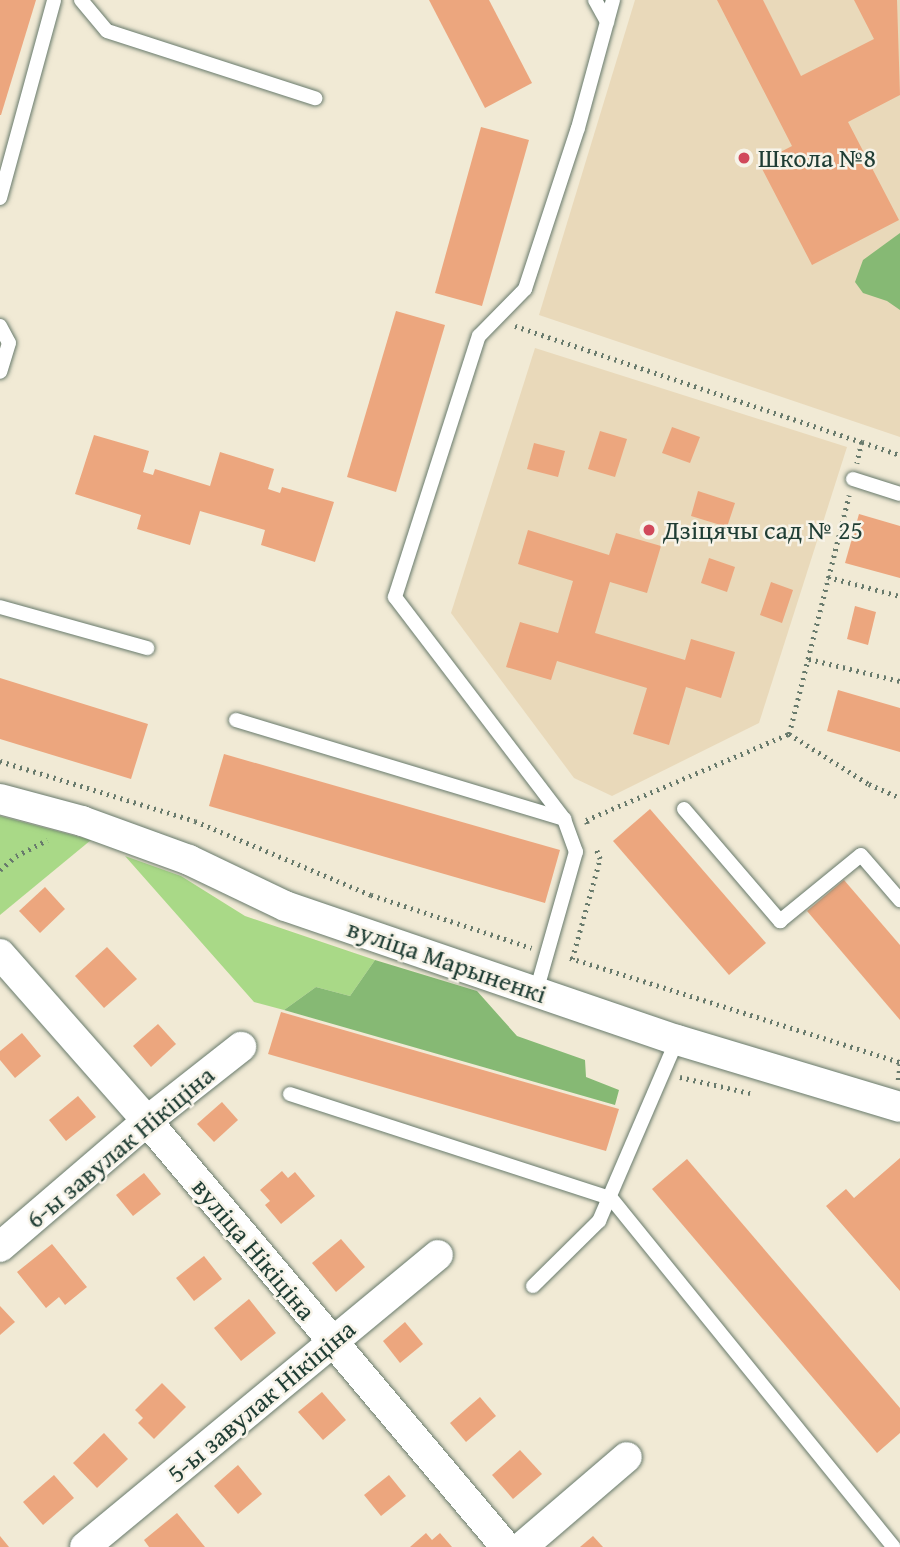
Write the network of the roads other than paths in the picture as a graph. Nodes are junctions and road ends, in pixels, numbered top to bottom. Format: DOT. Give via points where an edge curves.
graph roads {
  1 [pos="54,0"];
  2 [pos="81,0"];
  3 [pos="595,0"];
  4 [pos="613,0"];
  5 [pos="607,22"];
  6 [pos="315,98"];
  7 [pos="0,198"];
  8 [pos="0,326"];
  9 [pos="0,372"];
  10 [pos="853,479"];
  11 [pos="900,494"];
  12 [pos="0,607"];
  13 [pos="147,648"];
  14 [pos="236,720"];
  15 [pos="0,799"];
  16 [pos="684,809"];
  17 [pos="564,819"];
  18 [pos="900,900"];
  19 [pos="0,954"];
  20 [pos="536,992"];
  21 [pos="677,1040"];
  22 [pos="241,1047"];
  23 [pos="290,1094"];
  24 [pos="900,1107"];
  25 [pos="147,1121"];
  26 [pos="611,1198"];
  27 [pos="0,1247"];
  28 [pos="438,1255"];
  29 [pos="533,1286"];
  30 [pos="332,1343"];
  31 [pos="627,1457"];
  32 [pos="85,1547"];
  33 [pos="506,1547"];
  34 [pos="522,1547"];
  35 [pos="894,1547"];
  1 -- 7 [label="lane"];
  2 -- 6 [label="lane" via="107,31"];
  3 -- 5 [label="lane"];
  4 -- 5 [label="lane"];
  5 -- 17 [label="lane" via="525,289 479,336 396,597"];
  8 -- 9 [label="lane" via="9,343"];
  10 -- 11 [label="lane"];
  12 -- 13 [label="lane"];
  14 -- 17 [label="lane"];
  15 -- 20 [label="street, вуліца Марыненкі" via="82,821 189,860 285,906"];
  16 -- 18 [label="lane" via="780,921 861,855"];
  17 -- 20 [label="lane" via="576,852"];
  19 -- 25 [label="street, вуліца Нікіціна"];
  20 -- 21 [label="street, вуліца Марыненкі"];
  21 -- 24 [label="street, вуліца Марыненкі"];
  21 -- 26 [label="lane"];
  22 -- 25 [label="street, 6-ы завулак Нікіціна"];
  23 -- 26 [label="lane"];
  25 -- 27 [label="street, 6-ы завулак Нікіціна"];
  25 -- 30 [label="street, вуліца Нікіціна"];
  26 -- 29 [label="lane" via="599,1221"];
  26 -- 35 [label="lane"];
  28 -- 30 [label="street, 5-ы завулак Нікіціна"];
  30 -- 32 [label="street, 5-ы завулак Нікіціна"];
  30 -- 33 [label="street, вуліца Нікіціна"];
  31 -- 34 [label="street"];
}
